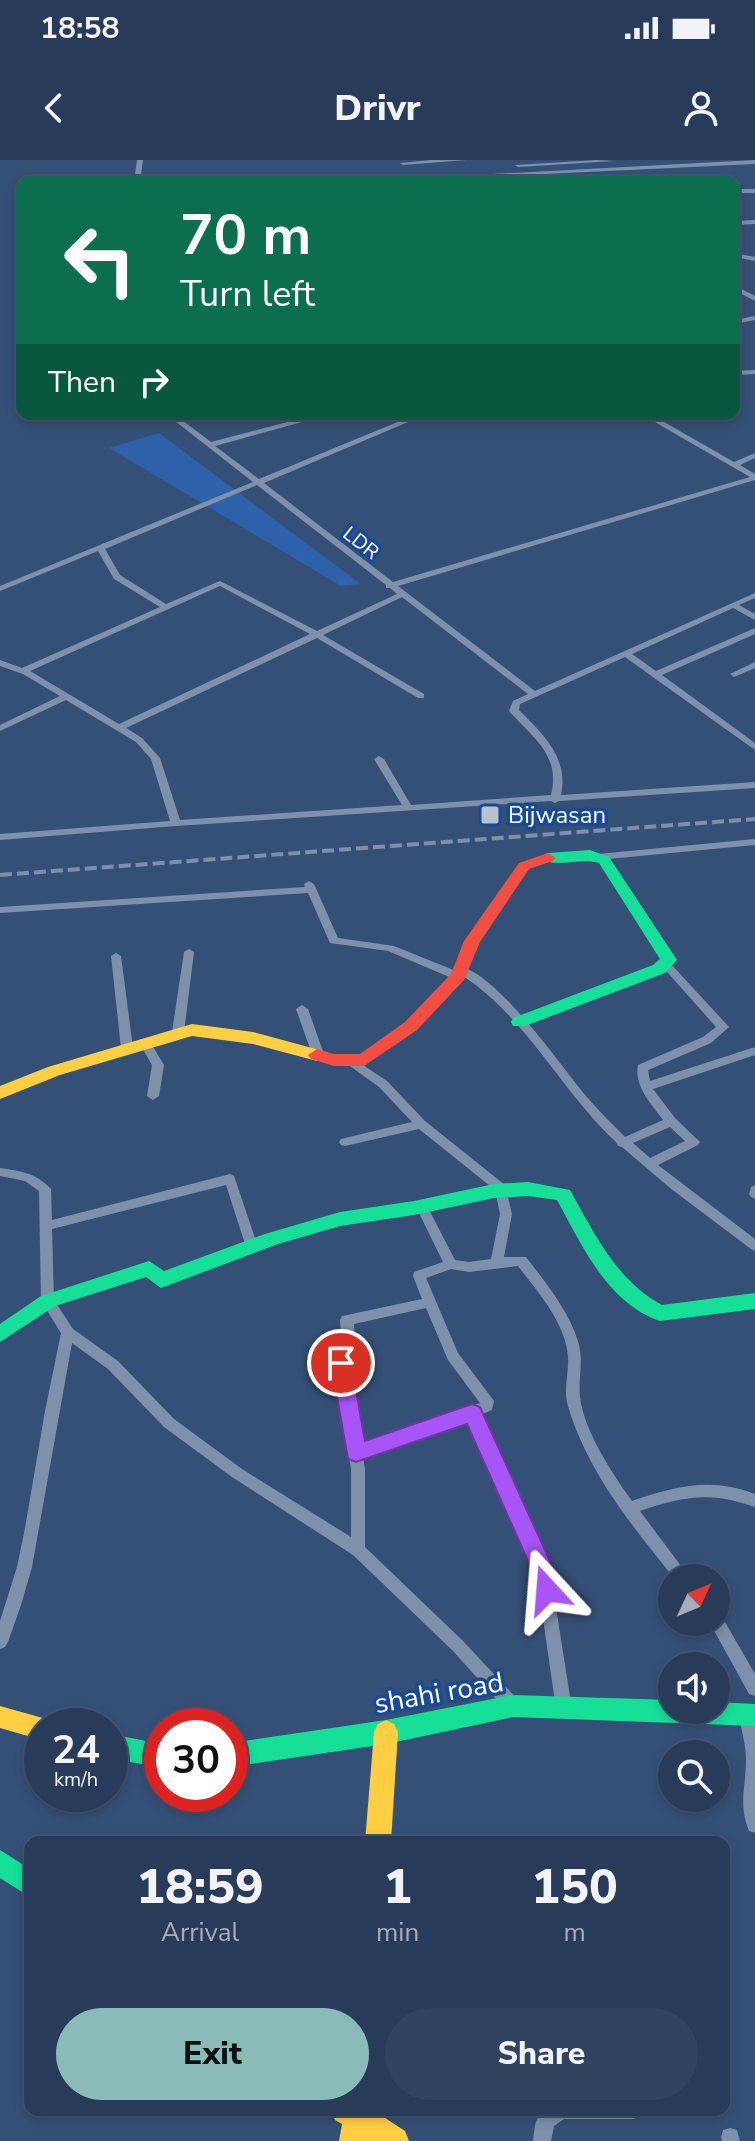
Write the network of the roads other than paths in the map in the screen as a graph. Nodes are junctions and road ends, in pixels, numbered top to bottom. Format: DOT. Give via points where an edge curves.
graph roads {
  1 [pos="464,160"];
  2 [pos="611,160"];
  3 [pos="628,160"];
  4 [pos="428,161"];
  5 [pos="562,161"];
  6 [pos="403,162"];
  7 [pos="413,162"];
  8 [pos="755,162"];
  9 [pos="518,165"];
  10 [pos="635,169"];
  11 [pos="572,171"];
  12 [pos="501,176"];
  13 [pos="577,176"];
  14 [pos="178,420"];
  15 [pos="304,420"];
  16 [pos="409,420"];
  17 [pos="655,420"];
  18 [pos="209,445"];
  19 [pos="755,455"];
  20 [pos="734,465"];
  21 [pos="755,477"];
  22 [pos="259,483"];
  23 [pos="101,549"];
  24 [pos="389,586"];
  25 [pos="0,589"];
  26 [pos="401,595"];
  27 [pos="755,595"];
  28 [pos="733,605"];
  29 [pos="166,607"];
  30 [pos="755,617"];
  31 [pos="755,631"];
  32 [pos="316,634"];
  33 [pos="625,653"];
  34 [pos="0,663"];
  35 [pos="755,665"];
  36 [pos="22,671"];
  37 [pos="734,674"];
  38 [pos="655,675"];
  39 [pos="534,695"];
  40 [pos="421,696"];
  41 [pos="66,697"];
  42 [pos="121,727"];
  43 [pos="0,728"];
  44 [pos="755,747"];
  45 [pos="379,759"];
  46 [pos="755,785"];
  47 [pos="555,800"];
  48 [pos="409,809"];
  49 [pos="176,823"];
  50 [pos="0,837"];
  51 [pos="755,842"];
  52 [pos="598,857"];
  53 [pos="0,910"];
  54 [pos="189,952"];
  55 [pos="116,956"];
  56 [pos="666,965"];
  57 [pos="459,973"];
  58 [pos="302,1009"];
  59 [pos="519,1022"];
  60 [pos="178,1032"];
  61 [pos="136,1046"];
  62 [pos="755,1051"];
  63 [pos="319,1057"];
  64 [pos="354,1063"];
  65 [pos="645,1087"];
  66 [pos="0,1093"];
  67 [pos="153,1096"];
  68 [pos="671,1121"];
  69 [pos="421,1124"];
  70 [pos="345,1142"];
  71 [pos="622,1143"];
  72 [pos="648,1164"];
  73 [pos="0,1172"];
  74 [pos="501,1188"];
  75 [pos="422,1207"];
  76 [pos="47,1226"];
  77 [pos="251,1244"];
  78 [pos="755,1246"];
  79 [pos="497,1263"];
  80 [pos="451,1264"];
  81 [pos="48,1301"];
  82 [pos="755,1301"];
  83 [pos="430,1302"];
  84 [pos="68,1333"];
  85 [pos="0,1334"];
  86 [pos="472,1413"];
  87 [pos="356,1453"];
  88 [pos="755,1501"];
  89 [pos="631,1508"];
  90 [pos="358,1550"];
  91 [pos="673,1564"];
  92 [pos="725,1636"];
  93 [pos="0,1642"];
  94 [pos="755,1689"];
  95 [pos="513,1706"];
  96 [pos="564,1709"];
  97 [pos="751,1714"];
  98 [pos="0,1717"];
  99 [pos="24,1723"];
  100 [pos="386,1732"];
  101 [pos="248,1752"];
  102 [pos="755,1825"];
  103 [pos="378,1836"];
  104 [pos="0,1863"];
  105 [pos="24,1880"];
  106 [pos="354,2116"];
  107 [pos="358,2116"];
  108 [pos="553,2116"];
  109 [pos="353,2141"];
  110 [pos="395,2141"];
  111 [pos="542,2141"];
  1 -- 4 [label="street"];
  2 -- 5 [label="street"];
  3 -- 10 [label="street"];
  4 -- 7 [label="street"];
  5 -- 9 [label="street"];
  5 -- 11 [label="street"];
  6 -- 7 [label="street"];
  8 -- 10 [label="street"];
  10 -- 11 [label="street"];
  11 -- 12 [label="street"];
  11 -- 13 [label="street"];
  14 -- 18 [label="street, LDR"];
  15 -- 18 [label="street"];
  16 -- 22 [label="street"];
  17 -- 20 [label="street"];
  18 -- 22 [label="street, LDR"];
  19 -- 20 [label="street"];
  20 -- 21 [label="street"];
  21 -- 24 [label="street"];
  22 -- 23 [label="street"];
  22 -- 24 [label="street, LDR"];
  23 -- 25 [label="street"];
  23 -- 29 [label="street" via="117,577"];
  24 -- 26 [label="street, LDR"];
  26 -- 32 [label="street"];
  26 -- 39 [label="street, LDR"];
  27 -- 28 [label="street"];
  28 -- 30 [label="street"];
  28 -- 33 [label="street"];
  29 -- 32 [label="street" via="226,584"];
  29 -- 36 [label="street"];
  31 -- 38 [label="street"];
  32 -- 40 [label="street"];
  32 -- 42 [label="street"];
  33 -- 38 [label="street"];
  33 -- 39 [label="street"];
  34 -- 36 [label="street"];
  35 -- 37 [label="street"];
  36 -- 41 [label="street"];
  38 -- 44 [label="street"];
  39 -- 47 [label="street" via="513,706 556,759"];
  41 -- 42 [label="street"];
  41 -- 43 [label="street"];
  42 -- 49 [label="street" via="155,758"];
  45 -- 48 [label="street"];
  46 -- 47 [label="street"];
  47 -- 48 [label="street"];
  48 -- 49 [label="street"];
  49 -- 50 [label="street"];
  51 -- 52 [label="street"];
  52 -- 56 [label="street" via="668,954"];
  52 -- 57 [label="street" via="540,859 524,866 472,941"];
  53 -- 57 [label="street" via="310,886 334,941 375,943"];
  54 -- 60 [label="street"];
  55 -- 61 [label="street"];
  56 -- 59 [label="street"];
  56 -- 65 [label="street" via="723,1027 707,1040 642,1068"];
  57 -- 59 [label="street" via="496,992"];
  57 -- 64 [label="street" via="411,1026"];
  58 -- 63 [label="street"];
  59 -- 71 [label="street"];
  60 -- 61 [label="street"];
  60 -- 63 [label="street" via="211,1030"];
  61 -- 66 [label="street"];
  61 -- 67 [label="street" via="158,1065"];
  62 -- 65 [label="street"];
  63 -- 64 [label="street"];
  64 -- 69 [label="street"];
  65 -- 68 [label="street"];
  68 -- 71 [label="street"];
  68 -- 72 [label="street" via="694,1142"];
  69 -- 70 [label="street"];
  69 -- 74 [label="street"];
  71 -- 72 [label="street"];
  72 -- 78 [label="street"];
  73 -- 76 [label="street" via="39,1182 47,1198"];
  74 -- 75 [label="street"];
  74 -- 79 [label="street" via="506,1214"];
  74 -- 82 [label="street" via="563,1195 595,1247 645,1308 660,1313"];
  75 -- 77 [label="street" via="329,1222"];
  75 -- 80 [label="street"];
  76 -- 77 [label="street" via="230,1179"];
  76 -- 81 [label="street"];
  77 -- 81 [label="street" via="238,1254 161,1280 149,1268"];
  79 -- 80 [label="street"];
  79 -- 89 [label="street" via="521,1261 561,1322 574,1352 575,1409 609,1478"];
  80 -- 83 [label="street" via="419,1276"];
  81 -- 84 [label="street"];
  81 -- 85 [label="street"];
  83 -- 86 [label="street" via="453,1356 487,1401"];
  83 -- 87 [label="street" via="347,1320 349,1370 342,1369"];
  84 -- 90 [label="street" via="113,1365 169,1423"];
  84 -- 93 [label="street" via="26,1556"];
  86 -- 87 [label="street"];
  86 -- 96 [label="street" via="543,1570"];
  87 -- 90 [label="street"];
  88 -- 89 [label="street" via="739,1493 696,1490"];
  89 -- 91 [label="street"];
  90 -- 95 [label="street"];
  92 -- 94 [label="street"];
  95 -- 96 [label="street, shahi road"];
  95 -- 100 [label="street, shahi road"];
  96 -- 97 [label="street, shahi road"];
  97 -- 102 [label="street" via="750,1801"];
  98 -- 99 [label="street"];
  100 -- 101 [label="street, shahi road"];
  100 -- 103 [label="street"];
  104 -- 105 [label="street"];
  106 -- 109 [label="street"];
  107 -- 110 [label="street"];
  108 -- 111 [label="street" via="545,2121"];
}
